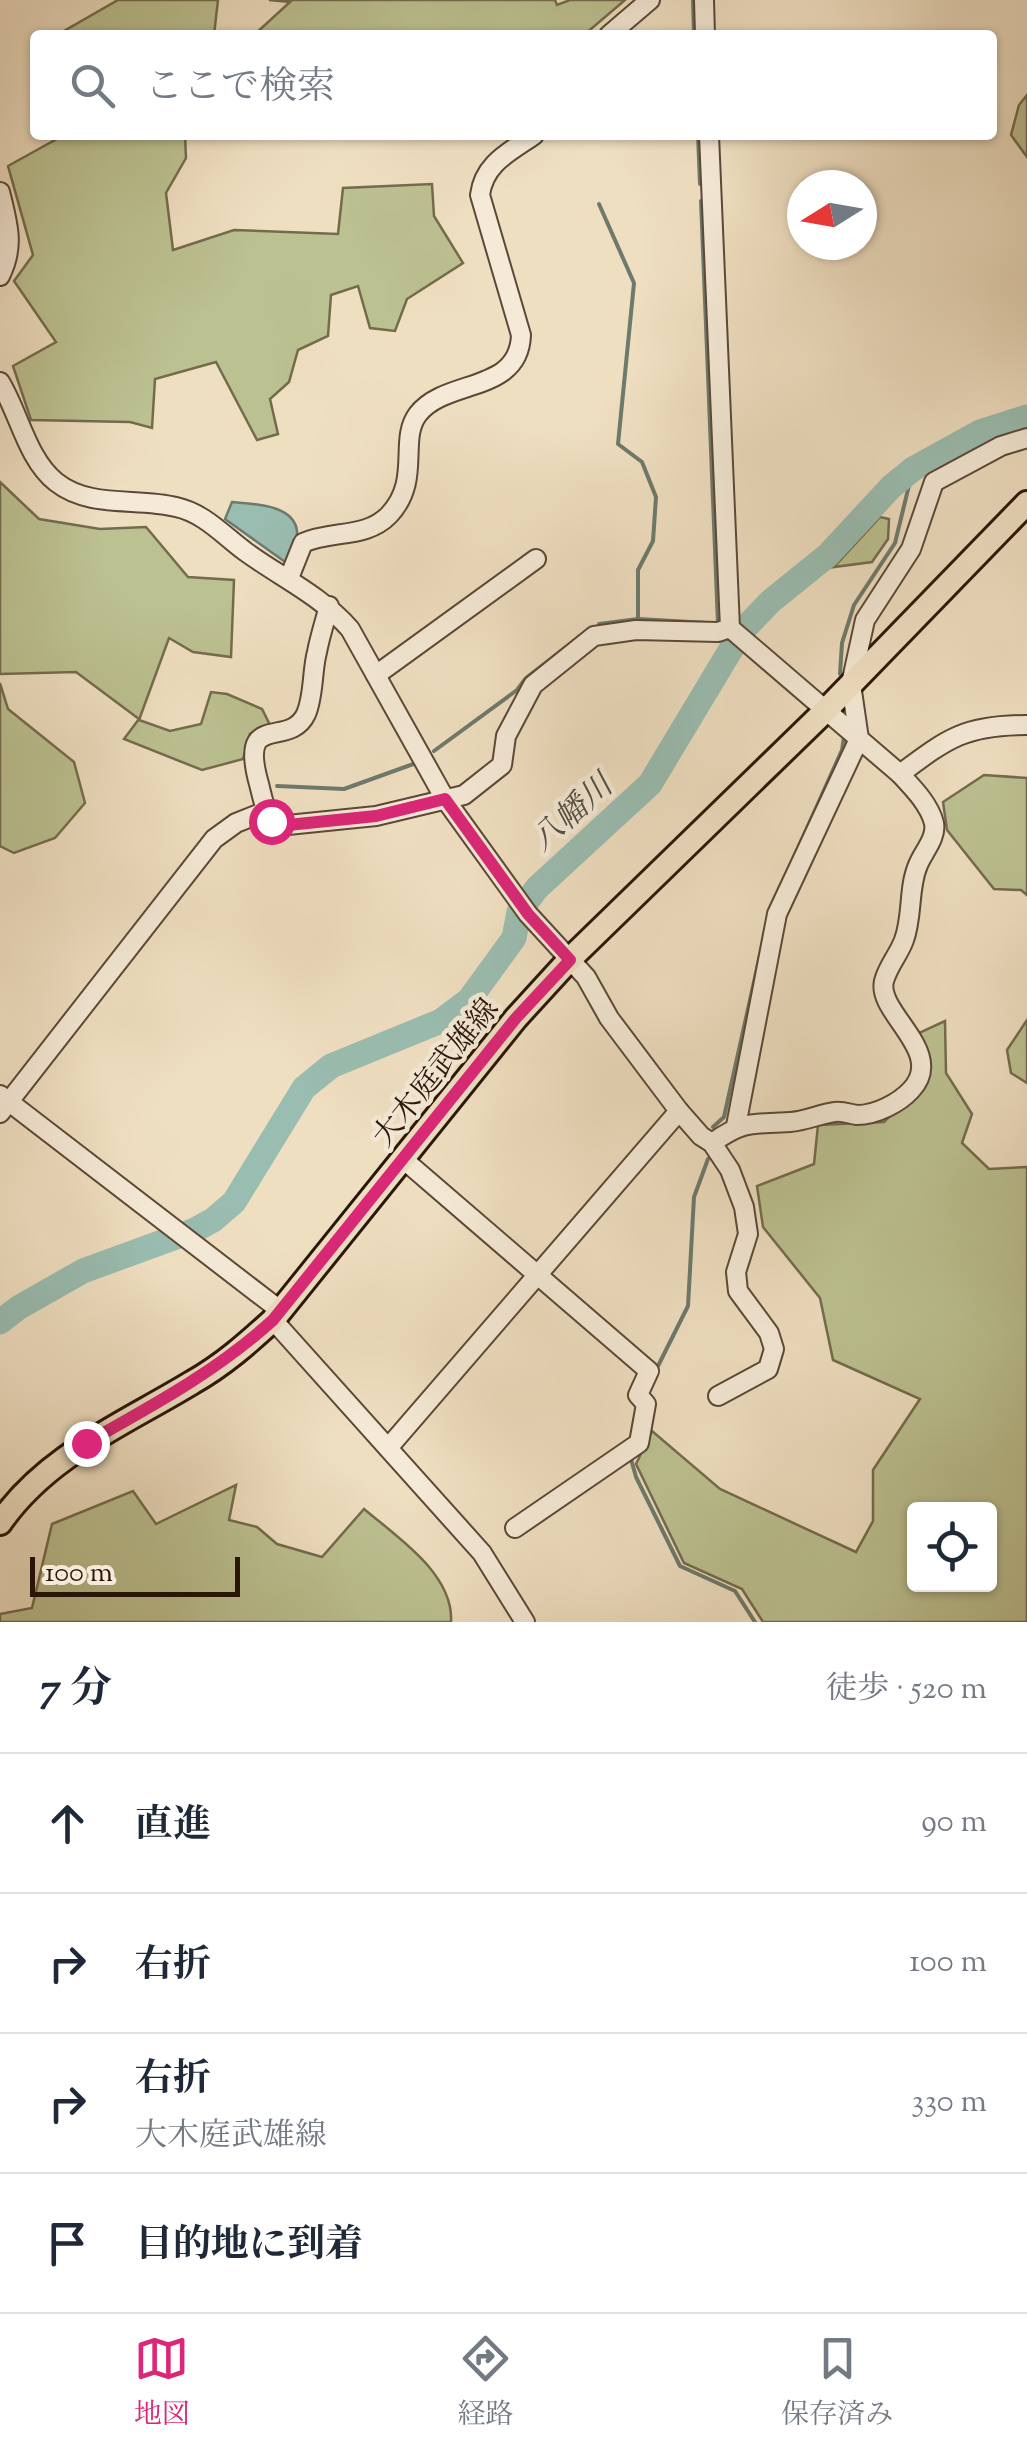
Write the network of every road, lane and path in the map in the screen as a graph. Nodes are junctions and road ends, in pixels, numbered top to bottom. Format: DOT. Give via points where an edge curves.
graph roads {
  1 [pos="650,0"];
  2 [pos="704,0"];
  3 [pos="615,30"];
  4 [pos="705,30"];
  5 [pos="527,140"];
  6 [pos="709,140"];
  7 [pos="0,192"];
  8 [pos="0,276"];
  9 [pos="0,382"];
  10 [pos="1027,438"];
  11 [pos="1027,503"];
  12 [pos="536,559"];
  13 [pos="289,578"];
  14 [pos="329,606"];
  15 [pos="730,628"];
  16 [pos="376,675"];
  17 [pos="851,684"];
  18 [pos="826,711"];
  19 [pos="1027,725"];
  20 [pos="859,739"];
  21 [pos="900,774"];
  22 [pos="445,799"];
  23 [pos="266,811"];
  24 [pos="570,960"];
  25 [pos="3,1103"];
  26 [pos="679,1111"];
  27 [pos="736,1126"];
  28 [pos="712,1142"];
  29 [pos="403,1159"];
  30 [pos="537,1275"];
  31 [pos="277,1316"];
  32 [pos="718,1396"];
  33 [pos="388,1448"];
  34 [pos="3,1514"];
  35 [pos="515,1528"];
  36 [pos="525,1622"];
  1 -- 3 [label="street"];
  2 -- 4 [label="street"];
  5 -- 13 [label="street" via="489,167 480,194 522,335 514,364 419,412 411,427 410,474 391,513 375,526 302,543"];
  6 -- 15 [label="street"];
  7 -- 8 [label="street" via="10,236"];
  9 -- 13 [label="street" via="38,460 57,483 98,500 195,512"];
  10 -- 17 [label="street" via="934,482 911,549 865,620"];
  11 -- 17 [label="main road, 大木庭武雄線"];
  12 -- 16 [label="street"];
  13 -- 14 [label="street"];
  14 -- 16 [label="street"];
  14 -- 23 [label="street" via="306,714 295,726 266,735 253,750"];
  15 -- 18 [label="street"];
  15 -- 22 [label="street" via="594,636 533,685 506,736 502,765 464,796"];
  16 -- 22 [label="street"];
  17 -- 18 [label="main road, 大木庭武雄線"];
  17 -- 20 [label="street"];
  18 -- 20 [label="street"];
  18 -- 24 [label="main road, 大木庭武雄線"];
  19 -- 21 [label="street" via="990,725 948,738"];
  20 -- 21 [label="street"];
  20 -- 27 [label="street" via="778,914"];
  21 -- 27 [label="street" via="921,798 935,832 916,868 907,930 882,988 919,1056 914,1088 870,1114 839,1111"];
  22 -- 23 [label="street" via="376,816 278,826"];
  22 -- 24 [label="street"];
  23 -- 25 [label="street" via="214,839"];
  24 -- 26 [label="street"];
  24 -- 29 [label="main road, 大木庭武雄線"];
  25 -- 31 [label="street" via="190,1241"];
  26 -- 28 [label="street"];
  26 -- 30 [label="street"];
  27 -- 28 [label="street"];
  28 -- 32 [label="street" via="744,1207 748,1234 736,1272 738,1291 774,1349 768,1368"];
  29 -- 30 [label="street"];
  29 -- 31 [label="main road, 大木庭武雄線"];
  30 -- 33 [label="street"];
  30 -- 35 [label="street" via="650,1371 638,1396 646,1404 638,1443"];
  31 -- 33 [label="street"];
  31 -- 34 [label="main road, 大木庭武雄線" via="196,1381 44,1473"];
  33 -- 36 [label="street" via="482,1553"];
}
